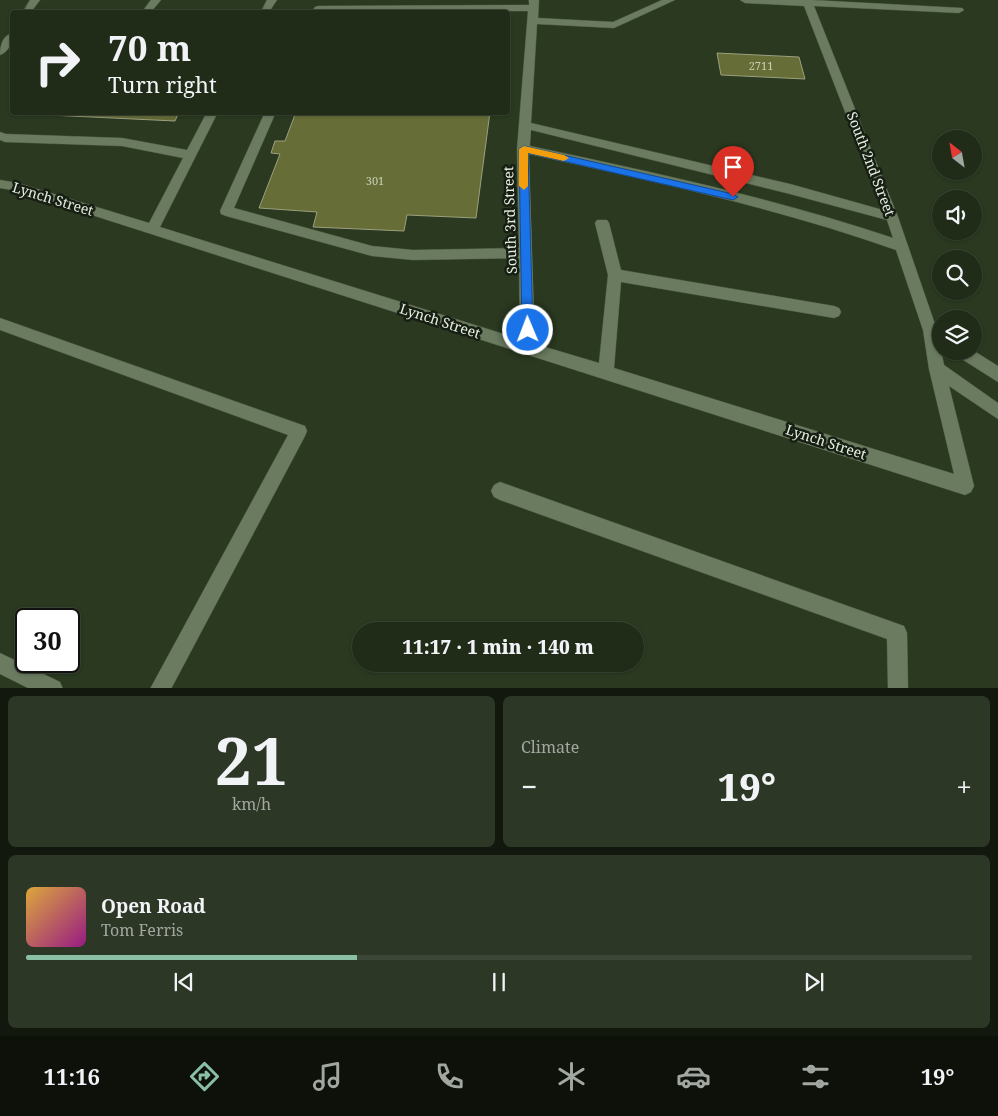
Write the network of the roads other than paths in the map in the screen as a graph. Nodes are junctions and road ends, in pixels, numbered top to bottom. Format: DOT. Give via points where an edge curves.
graph roads {
  1 [pos="156,0"];
  2 [pos="670,0"];
  3 [pos="745,0"];
  4 [pos="807,2"];
  5 [pos="534,4"];
  6 [pos="148,10"];
  7 [pos="317,10"];
  8 [pos="959,10"];
  9 [pos="533,21"];
  10 [pos="10,39"];
  11 [pos="0,52"];
  12 [pos="211,115"];
  13 [pos="270,115"];
  14 [pos="525,125"];
  15 [pos="0,136"];
  16 [pos="524,149"];
  17 [pos="191,155"];
  18 [pos="0,184"];
  19 [pos="892,217"];
  20 [pos="602,223"];
  21 [pos="152,230"];
  22 [pos="902,247"];
  23 [pos="526,253"];
  24 [pos="615,275"];
  25 [pos="834,312"];
  26 [pos="0,324"];
  27 [pos="932,324"];
  28 [pos="528,349"];
  29 [pos="936,360"];
  30 [pos="976,360"];
  31 [pos="936,369"];
  32 [pos="606,372"];
  33 [pos="998,375"];
  34 [pos="998,412"];
  35 [pos="965,486"];
  36 [pos="500,490"];
  37 [pos="0,663"];
  38 [pos="53,688"];
  39 [pos="160,688"];
  40 [pos="898,688"];
  1 -- 6 [label="street"];
  2 -- 9 [label="street" via="614,25"];
  3 -- 4 [label="street"];
  4 -- 8 [label="street"];
  4 -- 19 [label="street, South 2nd Street"];
  5 -- 7 [label="street"];
  5 -- 9 [label="street, South 3rd Street"];
  9 -- 14 [label="street, South 3rd Street"];
  10 -- 11 [label="street"];
  12 -- 17 [label="street"];
  13 -- 23 [label="street" via="226,211 372,251 413,255"];
  14 -- 16 [label="street, South 3rd Street"];
  14 -- 19 [label="street" via="807,193"];
  15 -- 17 [label="street" via="122,142"];
  16 -- 22 [label="street" via="786,210"];
  16 -- 23 [label="street, South 3rd Street"];
  17 -- 21 [label="street"];
  18 -- 21 [label="street, Lynch Street"];
  19 -- 22 [label="street, South 2nd Street"];
  20 -- 24 [label="street"];
  21 -- 28 [label="street, Lynch Street"];
  22 -- 27 [label="street, South 2nd Street"];
  23 -- 28 [label="street, South 3rd Street"];
  24 -- 25 [label="street"];
  24 -- 32 [label="street"];
  26 -- 39 [label="street" via="299,430"];
  28 -- 32 [label="street, Lynch Street"];
  29 -- 31 [label="street, South 2nd Street"];
  30 -- 33 [label="street"];
  31 -- 34 [label="street"];
  31 -- 35 [label="street, South 2nd Street"];
  32 -- 35 [label="street, Lynch Street"];
  36 -- 40 [label="street" via="897,633"];
  37 -- 38 [label="street"];
}
